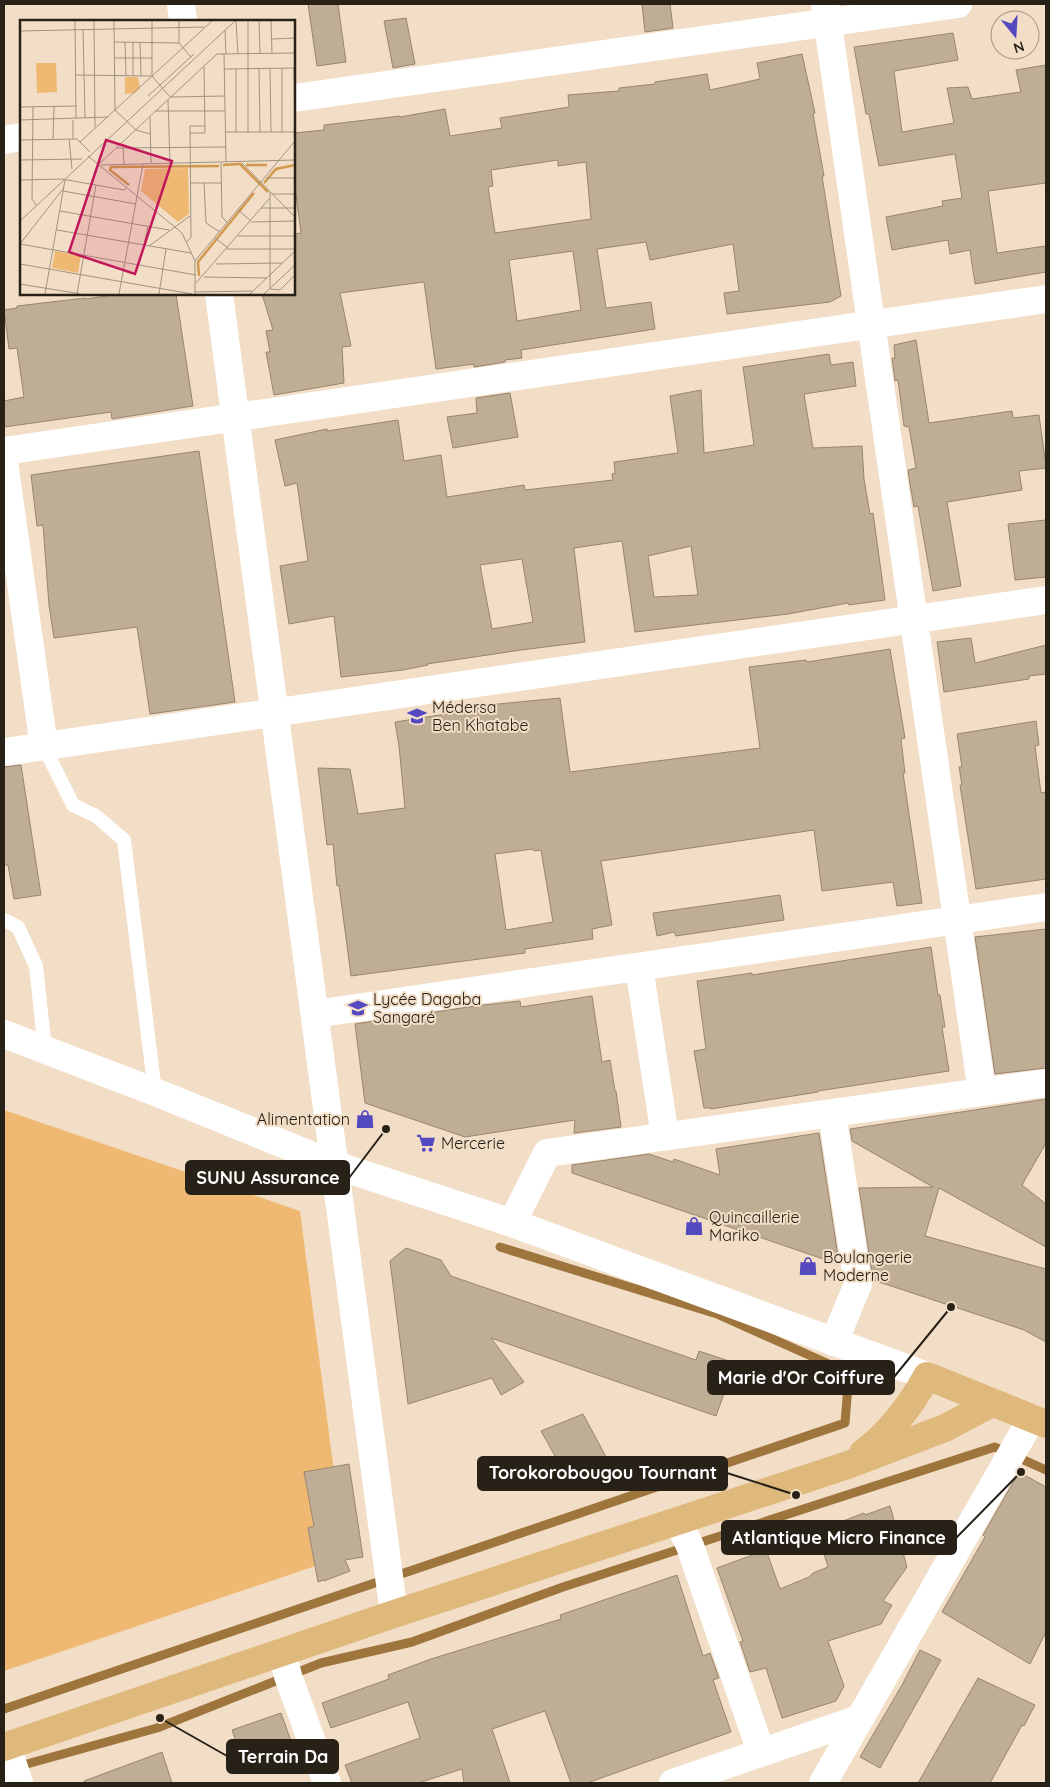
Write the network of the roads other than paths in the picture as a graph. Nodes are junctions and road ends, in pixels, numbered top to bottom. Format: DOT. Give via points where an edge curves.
graph roads {
  1 [pos="181,4"];
  2 [pos="958,4"];
  3 [pos="826,13"];
  4 [pos="183,20"];
  5 [pos="295,98"];
  6 [pos="20,137"];
  7 [pos="4,140"];
  8 [pos="219,295"];
  9 [pos="1046,299"];
  10 [pos="871,324"];
  11 [pos="236,417"];
  12 [pos="4,451"];
  13 [pos="4,462"];
  14 [pos="1046,600"];
  15 [pos="913,620"];
  16 [pos="275,713"];
  17 [pos="44,747"];
  18 [pos="4,752"];
  19 [pos="1046,908"];
  20 [pos="4,920"];
  21 [pos="957,920"];
  22 [pos="639,967"];
  23 [pos="315,1014"];
  24 [pos="4,1034"];
  25 [pos="45,1050"];
  26 [pos="1046,1083"];
  27 [pos="155,1092"];
  28 [pos="982,1092"];
  29 [pos="832,1113"];
  30 [pos="665,1136"];
  31 [pos="335,1165"];
  32 [pos="512,1223"];
  33 [pos="834,1342"];
  34 [pos="928,1376"];
  35 [pos="992,1403"];
  36 [pos="1039,1421"];
  37 [pos="848,1465"];
  38 [pos="678,1521"];
  39 [pos="394,1614"];
  40 [pos="282,1652"];
  41 [pos="860,1719"];
  42 [pos="5,1746"];
  43 [pos="761,1752"];
  44 [pos="19,1783"];
  45 [pos="327,1783"];
  46 [pos="673,1783"];
  47 [pos="823,1783"];
  1 -- 4 [label="street"];
  2 -- 3 [label="street"];
  3 -- 5 [label="street"];
  3 -- 10 [label="street"];
  6 -- 7 [label="street"];
  8 -- 11 [label="street"];
  9 -- 10 [label="street"];
  10 -- 11 [label="street"];
  10 -- 15 [label="street"];
  11 -- 12 [label="street"];
  11 -- 16 [label="street"];
  13 -- 17 [label="street"];
  14 -- 15 [label="street"];
  15 -- 16 [label="street"];
  15 -- 21 [label="street"];
  16 -- 17 [label="street"];
  16 -- 23 [label="street"];
  17 -- 18 [label="street"];
  17 -- 27 [label="lane" via="73,805 96,816 124,840"];
  19 -- 21 [label="street"];
  20 -- 25 [label="lane" via="18,927 36,966"];
  21 -- 22 [label="street"];
  21 -- 28 [label="street"];
  22 -- 23 [label="street"];
  22 -- 30 [label="street"];
  23 -- 31 [label="street"];
  24 -- 25 [label="street"];
  25 -- 27 [label="street"];
  26 -- 28 [label="street"];
  27 -- 31 [label="street"];
  28 -- 29 [label="street"];
  29 -- 30 [label="street"];
  29 -- 33 [label="street" via="858,1284"];
  30 -- 32 [label="street" via="546,1153"];
  31 -- 32 [label="street"];
  31 -- 39 [label="street"];
  32 -- 33 [label="street"];
  33 -- 34 [label="street"];
  34 -- 35 [label="main road"];
  34 -- 37 [label="main road" via="911,1404 874,1445"];
  35 -- 36 [label="main road"];
  35 -- 37 [label="main road" via="945,1428"];
  36 -- 41 [label="street"];
  37 -- 38 [label="main road"];
  38 -- 39 [label="main road"];
  38 -- 43 [label="street" via="690,1546"];
  39 -- 40 [label="main road"];
  40 -- 42 [label="main road"];
  40 -- 45 [label="street"];
  41 -- 43 [label="street"];
  41 -- 47 [label="street"];
  42 -- 44 [label="street"];
  43 -- 46 [label="street"];
}
